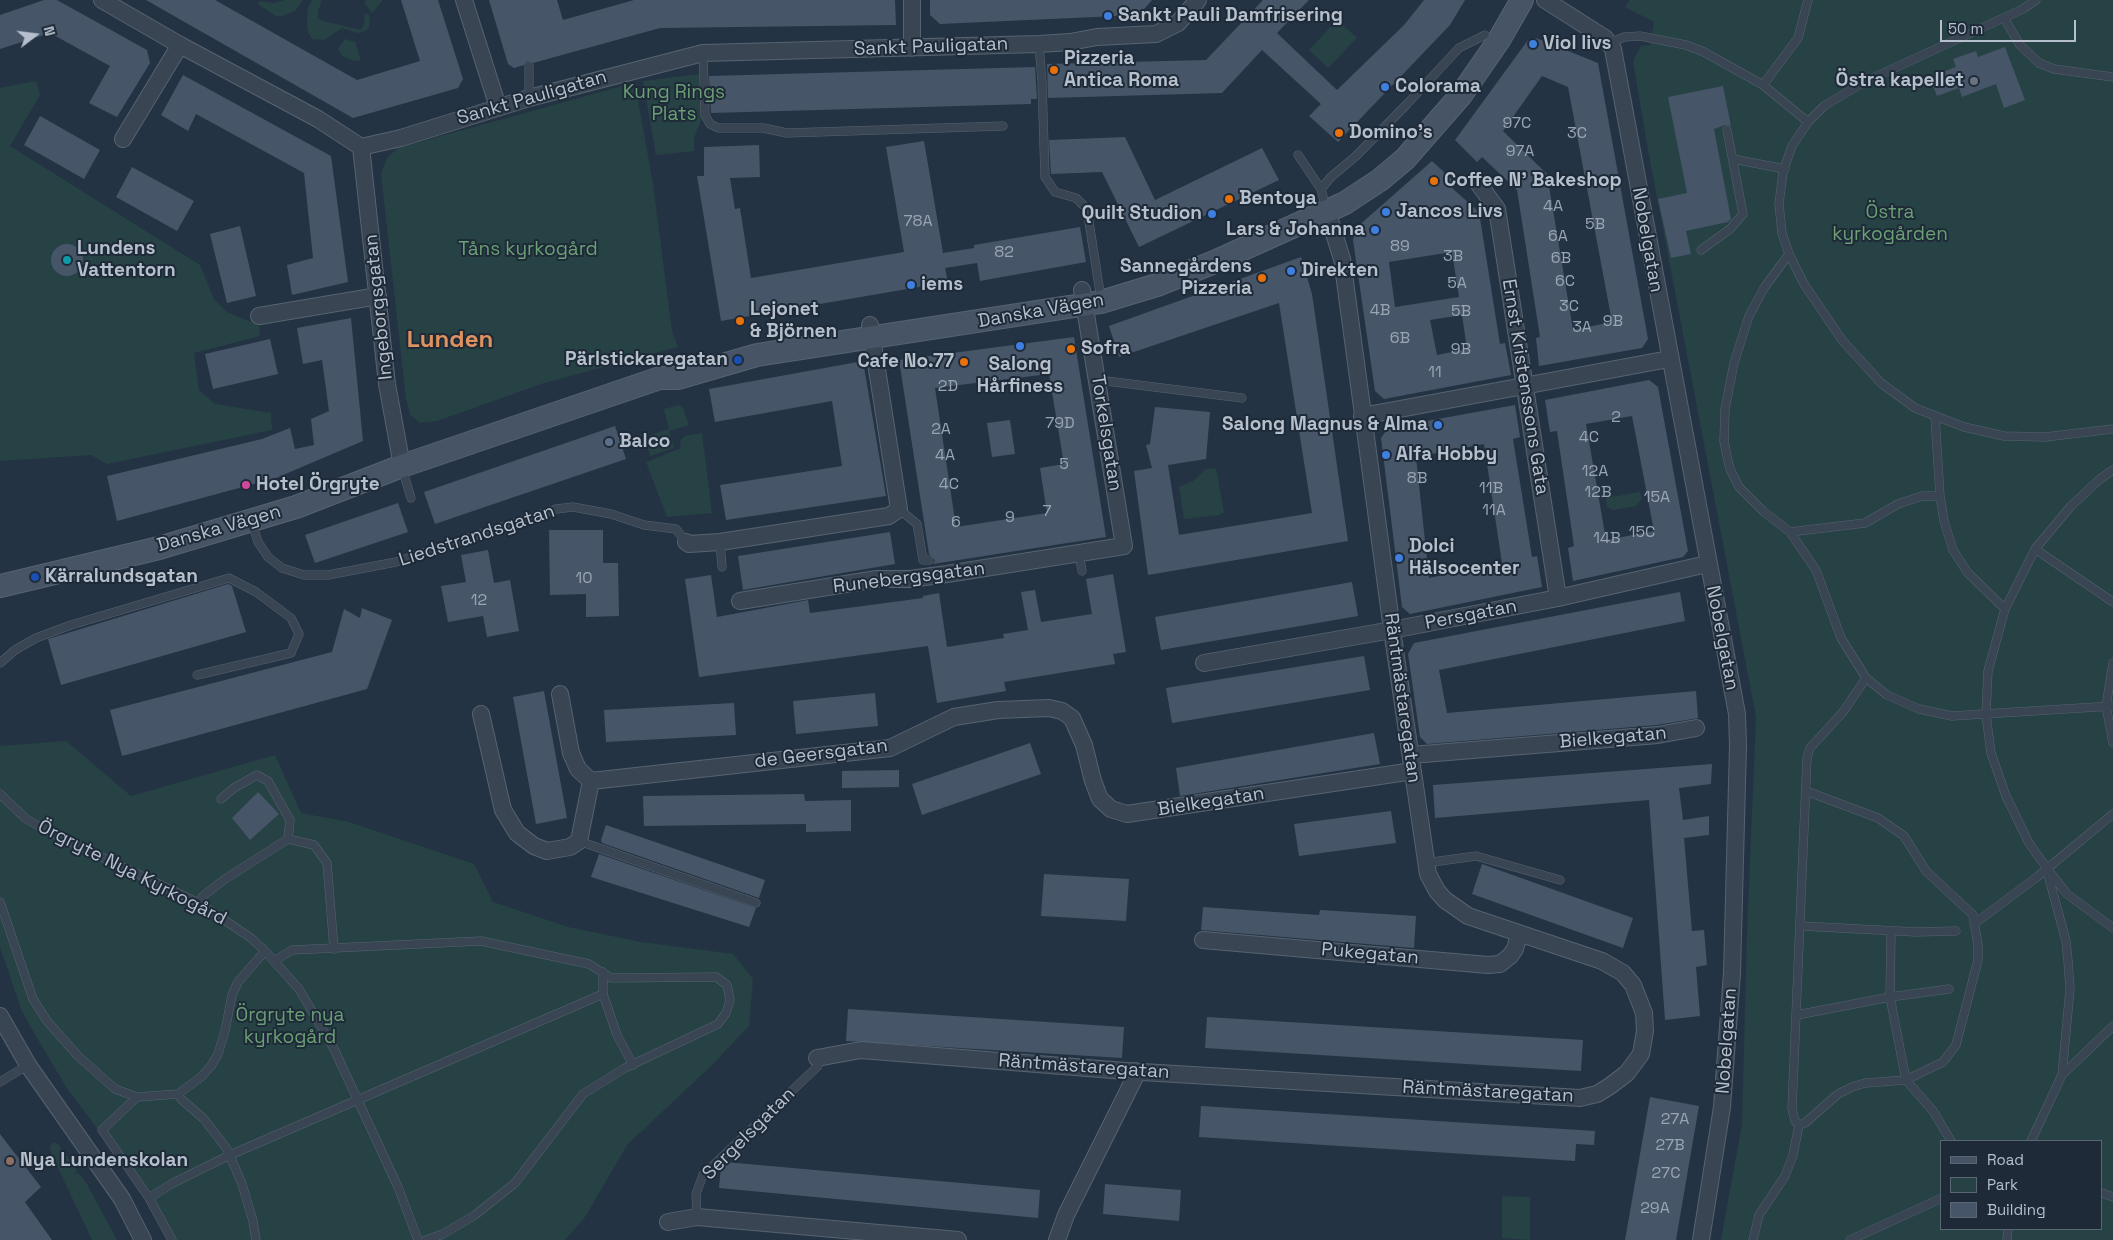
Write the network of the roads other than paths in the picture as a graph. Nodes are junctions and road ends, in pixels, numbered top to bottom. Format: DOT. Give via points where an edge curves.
graph roads {
  1 [pos="102,0"];
  2 [pos="464,0"];
  3 [pos="912,0"];
  4 [pos="1198,0"];
  5 [pos="1506,0"];
  6 [pos="1522,0"];
  7 [pos="1545,0"];
  8 [pos="1808,0"];
  9 [pos="2036,0"];
  10 [pos="2004,18"];
  11 [pos="1610,43"];
  12 [pos="1039,44"];
  13 [pos="180,45"];
  14 [pos="912,48"];
  15 [pos="703,53"];
  16 [pos="529,66"];
  17 [pos="2113,77"];
  18 [pos="1763,85"];
  19 [pos="529,98"];
  20 [pos="498,107"];
  21 [pos="1808,122"];
  22 [pos="1003,126"];
  23 [pos="1727,130"];
  24 [pos="123,139"];
  25 [pos="361,147"];
  26 [pos="1298,155"];
  27 [pos="1733,159"];
  28 [pos="1784,169"];
  29 [pos="1478,183"];
  30 [pos="1323,199"];
  31 [pos="1701,250"];
  32 [pos="1789,254"];
  33 [pos="378,296"];
  34 [pos="1092,296"];
  35 [pos="259,316"];
  36 [pos="871,332"];
  37 [pos="1669,359"];
  38 [pos="1098,380"];
  39 [pos="1525,387"];
  40 [pos="1242,398"];
  41 [pos="1362,416"];
  42 [pos="1935,416"];
  43 [pos="2113,429"];
  44 [pos="402,466"];
  45 [pos="2113,470"];
  46 [pos="1940,496"];
  47 [pos="411,498"];
  48 [pos="899,509"];
  49 [pos="252,521"];
  50 [pos="1790,532"];
  51 [pos="686,542"];
  52 [pos="720,542"];
  53 [pos="1124,546"];
  54 [pos="2035,549"];
  55 [pos="1079,554"];
  56 [pos="930,560"];
  57 [pos="1707,564"];
  58 [pos="722,567"];
  59 [pos="1082,571"];
  60 [pos="0,586"];
  61 [pos="1558,598"];
  62 [pos="740,601"];
  63 [pos="2113,602"];
  64 [pos="2005,608"];
  65 [pos="1392,630"];
  66 [pos="0,663"];
  67 [pos="1204,663"];
  68 [pos="2113,663"];
  69 [pos="197,675"];
  70 [pos="1866,678"];
  71 [pos="560,694"];
  72 [pos="2109,706"];
  73 [pos="481,714"];
  74 [pos="1986,715"];
  75 [pos="1072,718"];
  76 [pos="1696,728"];
  77 [pos="2113,743"];
  78 [pos="1412,763"];
  79 [pos="591,781"];
  80 [pos="1806,791"];
  81 [pos="0,794"];
  82 [pos="221,799"];
  83 [pos="2113,814"];
  84 [pos="288,839"];
  85 [pos="579,841"];
  86 [pos="1425,863"];
  87 [pos="2046,867"];
  88 [pos="1560,880"];
  89 [pos="0,902"];
  90 [pos="756,903"];
  91 [pos="199,904"];
  92 [pos="1974,924"];
  93 [pos="1801,926"];
  94 [pos="2113,928"];
  95 [pos="1891,931"];
  96 [pos="1956,931"];
  97 [pos="1519,934"];
  98 [pos="1203,940"];
  99 [pos="334,949"];
  100 [pos="265,951"];
  101 [pos="274,961"];
  102 [pos="603,972"];
  103 [pos="1949,989"];
  104 [pos="603,994"];
  105 [pos="1890,997"];
  106 [pos="1797,1015"];
  107 [pos="0,1016"];
  108 [pos="2113,1026"];
  109 [pos="817,1058"];
  110 [pos="28,1065"];
  111 [pos="633,1065"];
  112 [pos="1135,1071"];
  113 [pos="2062,1075"];
  114 [pos="1906,1080"];
  115 [pos="0,1082"];
  116 [pos="178,1094"];
  117 [pos="137,1097"];
  118 [pos="359,1100"];
  119 [pos="1799,1125"];
  120 [pos="1950,1140"];
  121 [pos="2031,1140"];
  122 [pos="230,1155"];
  123 [pos="149,1198"];
  124 [pos="1940,1199"];
  125 [pos="697,1217"];
  126 [pos="668,1222"];
  127 [pos="143,1240"];
  128 [pos="172,1240"];
  129 [pos="256,1240"];
  130 [pos="418,1240"];
  131 [pos="426,1240"];
  132 [pos="958,1240"];
  133 [pos="1057,1240"];
  134 [pos="1701,1240"];
  135 [pos="1754,1240"];
  136 [pos="1850,1240"];
  1 -- 13 [label="street"];
  2 -- 20 [label="street"];
  3 -- 14 [label="street"];
  4 -- 12 [label="street, Sankt Pauligatan" via="1178,23 1156,34"];
  5 -- 30 [label="street, Danska Vägen" via="1450,85 1400,145"];
  6 -- 30 [label="street, Danska Vägen" via="1484,64 1411,152 1362,193"];
  7 -- 11 [label="street"];
  8 -- 18 [label="lane" via="1798,38"];
  9 -- 10 [label="lane"];
  10 -- 17 [label="lane" via="2020,45 2039,63 2054,69"];
  10 -- 21 [label="lane" via="1864,82 1824,106"];
  11 -- 18 [label="lane" via="1632,36 1686,45"];
  11 -- 37 [label="street, Nobelgatan"];
  12 -- 14 [label="street, Sankt Pauligatan"];
  12 -- 34 [label="lane" via="1045,177 1055,192 1076,198 1087,209"];
  13 -- 24 [label="street"];
  13 -- 25 [label="street" via="318,119"];
  14 -- 15 [label="street, Sankt Pauligatan"];
  15 -- 19 [label="street, Sankt Pauligatan"];
  15 -- 22 [label="lane" via="705,115 710,124 718,128 763,128 795,133"];
  16 -- 19 [label="lane"];
  18 -- 21 [label="lane"];
  19 -- 20 [label="street, Sankt Pauligatan"];
  20 -- 25 [label="street, Sankt Pauligatan" via="401,138"];
  21 -- 28 [label="lane" via="1792,146"];
  23 -- 27 [label="lane"];
  25 -- 33 [label="street, Ingeborgsgatan"];
  26 -- 30 [label="lane"];
  27 -- 28 [label="lane"];
  27 -- 31 [label="lane" via="1743,214"];
  28 -- 32 [label="lane" via="1779,204 1782,233"];
  29 -- 39 [label="street, Ernst Kristenssons Gata" via="1497,209"];
  30 -- 34 [label="street, Danska Vägen" via="1212,263 1157,285"];
  30 -- 41 [label="street, Räntmästaregatan" via="1342,259"];
  32 -- 42 [label="lane" via="1823,314 1860,362 1881,383 1915,408"];
  32 -- 50 [label="lane" via="1764,288 1749,316 1726,397 1724,441 1730,469 1739,486 1764,512"];
  33 -- 35 [label="street"];
  33 -- 44 [label="street, Ingeborgsgatan" via="387,384"];
  34 -- 36 [label="street, Danska Vägen"];
  34 -- 38 [label="street, Torkelsgatan"];
  36 -- 44 [label="street, Danska Vägen" via="757,355 678,378 660,378"];
  36 -- 48 [label="street"];
  37 -- 39 [label="street"];
  37 -- 57 [label="street, Nobelgatan"];
  38 -- 40 [label="lane"];
  38 -- 53 [label="street, Torkelsgatan"];
  39 -- 41 [label="street"];
  39 -- 61 [label="street, Ernst Kristenssons Gata"];
  41 -- 65 [label="street, Räntmästaregatan"];
  42 -- 43 [label="lane" via="2004,436 2045,437"];
  42 -- 46 [label="lane"];
  44 -- 47 [label="lane"];
  44 -- 49 [label="street, Danska Vägen"];
  45 -- 54 [label="lane" via="2071,506"];
  46 -- 50 [label="lane" via="1922,496 1898,504 1865,523"];
  46 -- 64 [label="lane" via="1953,550 1968,573"];
  48 -- 52 [label="street, Liedstrandsgatan" via="889,516"];
  48 -- 56 [label="lane" via="917,524 923,560"];
  49 -- 51 [label="lane, Liedstrandsgatan" via="258,542 268,557 282,568 304,575 328,575 396,562 556,509 573,507 611,514 644,525 676,529"];
  49 -- 60 [label="street, Danska Vägen" via="159,548"];
  50 -- 70 [label="lane" via="1816,570 1841,638"];
  51 -- 52 [label="street, Liedstrandsgatan"];
  52 -- 58 [label="lane"];
  53 -- 55 [label="street, Runebergsgatan"];
  54 -- 63 [label="lane"];
  54 -- 64 [label="lane"];
  55 -- 59 [label="lane"];
  55 -- 62 [label="street, Runebergsgatan" via="910,579 877,579"];
  57 -- 61 [label="street, Persgatan"];
  57 -- 134 [label="street, Nobelgatan" via="1737,714 1738,745 1733,951 1722,1107"];
  61 -- 65 [label="street, Persgatan"];
  64 -- 74 [label="lane" via="1988,671"];
  65 -- 67 [label="street, Persgatan"];
  65 -- 78 [label="street, Räntmästaregatan"];
  66 -- 69 [label="lane" via="36,638 71,625 229,578 256,592 290,618 299,634 291,652"];
  68 -- 72 [label="lane"];
  70 -- 74 [label="lane" via="1887,696 1919,709 1952,716"];
  70 -- 80 [label="lane" via="1843,712 1810,748"];
  71 -- 79 [label="street" via="571,752 578,769"];
  72 -- 74 [label="lane"];
  72 -- 77 [label="lane"];
  73 -- 85 [label="street" via="503,810 517,833 547,851 570,847"];
  74 -- 87 [label="lane" via="1991,753 2006,796"];
  75 -- 78 [label="street, Bielkegatan" via="1084,745 1100,799 1111,809 1127,814"];
  75 -- 79 [label="street, de Geersgatan" via="1049,708 998,710 954,717 890,748"];
  76 -- 78 [label="street, Bielkegatan"];
  78 -- 86 [label="street, Räntmästaregatan"];
  79 -- 85 [label="street"];
  80 -- 92 [label="lane" via="1862,811 1898,831 1909,842 1929,875 1973,914"];
  80 -- 93 [label="lane"];
  81 -- 91 [label="lane, Örgryte Nya Kyrkogård" via="25,818 69,843"];
  82 -- 84 [label="lane" via="257,775 268,781 290,820"];
  83 -- 87 [label="lane"];
  84 -- 91 [label="lane" via="225,879"];
  84 -- 99 [label="lane" via="314,845 327,863"];
  85 -- 90 [label="lane"];
  86 -- 88 [label="lane" via="1476,856"];
  86 -- 97 [label="street, Räntmästaregatan" via="1437,891 1455,909"];
  87 -- 92 [label="lane"];
  87 -- 94 [label="lane" via="2067,894"];
  87 -- 113 [label="lane" via="2066,941 2070,989"];
  89 -- 117 [label="lane" via="33,999 47,1021 78,1056 115,1089"];
  91 -- 100 [label="lane, Örgryte Nya Kyrkogård"];
  92 -- 114 [label="lane" via="1978,960 1956,1045 1943,1062"];
  93 -- 95 [label="lane"];
  93 -- 106 [label="lane"];
  95 -- 96 [label="lane"];
  95 -- 105 [label="lane"];
  97 -- 98 [label="street, Pukegatan" via="1510,956 1500,964 1488,965"];
  97 -- 112 [label="street, Räntmästaregatan" via="1602,960 1623,972 1633,985 1644,1013 1646,1030 1641,1054 1627,1073 1597,1094 1580,1098"];
  99 -- 101 [label="lane" via="292,950"];
  99 -- 102 [label="lane" via="481,942 561,957 589,964"];
  100 -- 101 [label="lane, Örgryte Nya Kyrkogård"];
  100 -- 116 [label="lane" via="238,982 218,1054 211,1066"];
  101 -- 118 [label="lane, Örgryte Nya Kyrkogård" via="299,989 334,1048"];
  102 -- 104 [label="lane"];
  102 -- 111 [label="lane" via="611,978 716,977 728,990 730,1000 718,1024"];
  103 -- 105 [label="lane"];
  104 -- 111 [label="lane" via="617,1035"];
  104 -- 118 [label="lane"];
  105 -- 106 [label="lane"];
  105 -- 114 [label="lane"];
  106 -- 119 [label="lane" via="1792,1108"];
  107 -- 110 [label="street"];
  108 -- 113 [label="lane"];
  109 -- 112 [label="street, Räntmästaregatan" via="861,1050"];
  109 -- 125 [label="lane, Sergelsgatan" via="818,1066 703,1175 696,1194"];
  110 -- 115 [label="lane"];
  110 -- 127 [label="street" via="122,1199"];
  111 -- 131 [label="lane" via="583,1094 515,1183 475,1215 444,1234"];
  112 -- 133 [label="street"];
  113 -- 121 [label="lane"];
  114 -- 119 [label="lane" via="1852,1087"];
  114 -- 120 [label="lane" via="1933,1112"];
  116 -- 117 [label="lane"];
  116 -- 122 [label="lane" via="204,1119"];
  117 -- 123 [label="lane" via="102,1130"];
  118 -- 122 [label="lane"];
  118 -- 130 [label="lane, Örgryte Nya Kyrkogård"];
  119 -- 135 [label="lane" via="1785,1176 1759,1215"];
  122 -- 123 [label="lane"];
  122 -- 129 [label="lane" via="242,1184"];
  123 -- 128 [label="lane"];
  124 -- 136 [label="lane"];
  125 -- 126 [label="street"];
  125 -- 132 [label="street"];
}
